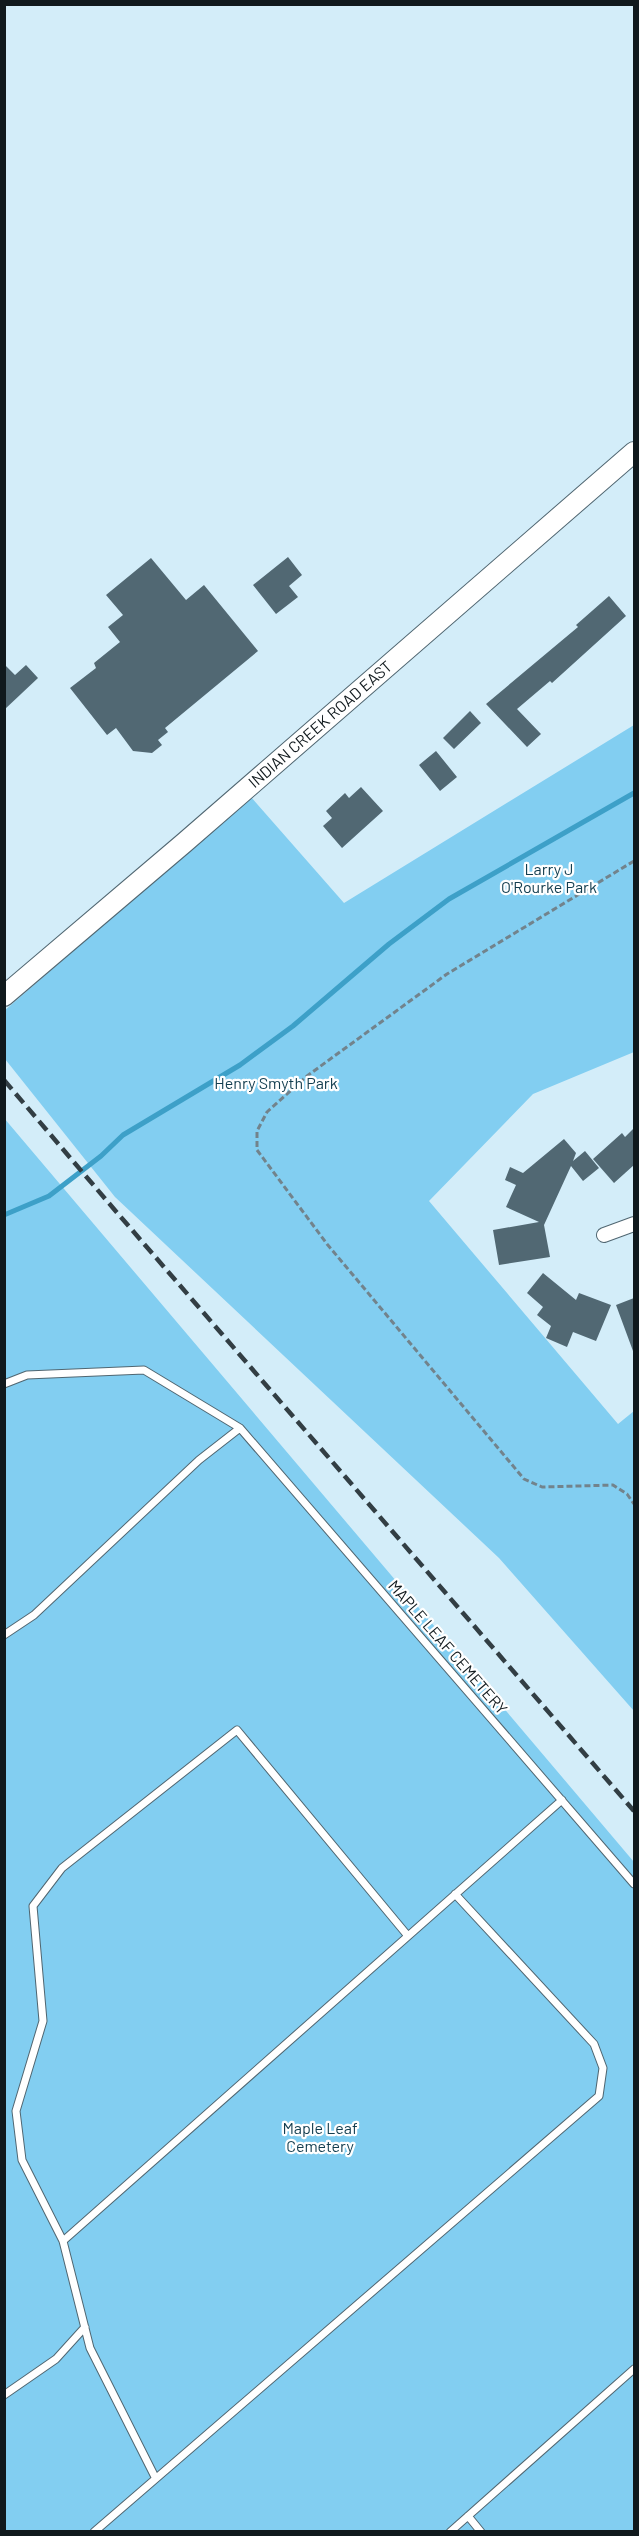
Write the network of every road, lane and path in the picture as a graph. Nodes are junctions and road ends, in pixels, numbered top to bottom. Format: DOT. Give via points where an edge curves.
graph roads {
  1 [pos="634,452"];
  2 [pos="634,861"];
  3 [pos="4,996"];
  4 [pos="634,1224"];
  5 [pos="604,1235"];
  6 [pos="4,1384"];
  7 [pos="240,1428"];
  8 [pos="634,1504"];
  9 [pos="4,1635"];
  10 [pos="562,1800"];
  11 [pos="634,1884"];
  12 [pos="455,1894"];
  13 [pos="408,1936"];
  14 [pos="63,2241"];
  15 [pos="85,2327"];
  16 [pos="634,2369"];
  17 [pos="4,2395"];
  18 [pos="155,2477"];
  19 [pos="468,2516"];
  20 [pos="94,2532"];
  21 [pos="450,2532"];
  22 [pos="481,2532"];
  1 -- 3 [label="main road, INDIAN CREEK ROAD EAST"];
  2 -- 8 [label="path" via="447,974 392,1013 308,1076 267,1112 257,1131 257,1150 327,1244 524,1479 542,1487 613,1485"];
  4 -- 5 [label="street"];
  6 -- 7 [label="lane, MAPLE LEAF CEMETERY" via="27,1376 144,1371"];
  7 -- 9 [label="lane" via="199,1460 34,1615"];
  7 -- 10 [label="lane, MAPLE LEAF CEMETERY"];
  10 -- 11 [label="lane, MAPLE LEAF CEMETERY"];
  10 -- 12 [label="lane"];
  12 -- 13 [label="lane"];
  12 -- 18 [label="lane" via="594,2044 603,2068 599,2096"];
  13 -- 14 [label="lane"];
  13 -- 14 [label="lane" via="237,1730 62,1868 33,1906 42,2021 16,2111 22,2160"];
  14 -- 15 [label="lane"];
  15 -- 17 [label="lane" via="56,2359"];
  15 -- 18 [label="lane" via="90,2348"];
  16 -- 19 [label="lane"];
  18 -- 20 [label="lane"];
  19 -- 21 [label="lane"];
  19 -- 22 [label="lane"];
}
